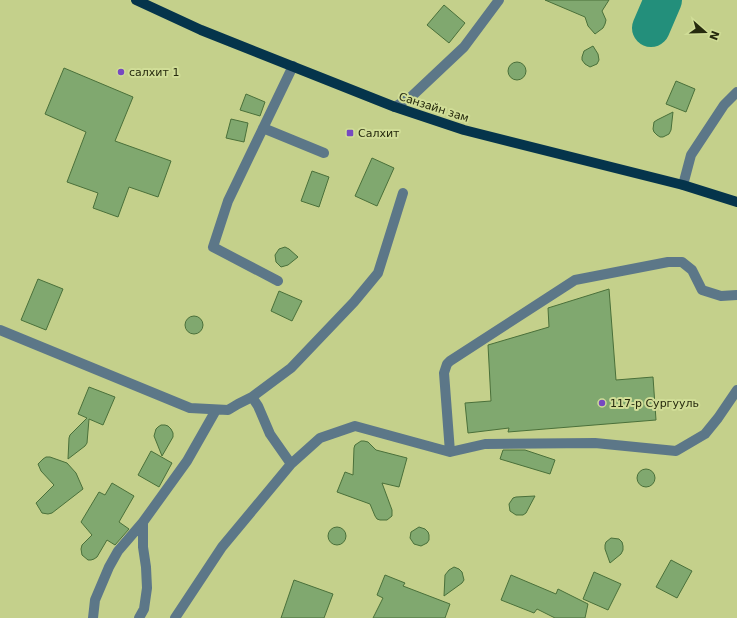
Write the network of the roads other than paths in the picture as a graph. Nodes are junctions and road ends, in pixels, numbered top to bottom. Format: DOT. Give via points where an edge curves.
graph roads {
  1 [pos="136,0"];
  2 [pos="499,0"];
  3 [pos="293,66"];
  4 [pos="737,92"];
  5 [pos="395,107"];
  6 [pos="263,128"];
  7 [pos="324,153"];
  8 [pos="683,185"];
  9 [pos="403,193"];
  10 [pos="737,202"];
  11 [pos="278,282"];
  12 [pos="737,296"];
  13 [pos="0,330"];
  14 [pos="737,390"];
  15 [pos="252,397"];
  16 [pos="216,410"];
  17 [pos="450,452"];
  18 [pos="291,464"];
  19 [pos="143,522"];
  20 [pos="92,618"];
  21 [pos="139,618"];
  22 [pos="175,618"];
  1 -- 3 [label="main road, Санзайн зам" via="201,30"];
  2 -- 5 [label="street" via="464,47 412,96"];
  3 -- 5 [label="main road, Санзайн зам"];
  3 -- 6 [label="street"];
  4 -- 8 [label="street" via="724,105 691,155"];
  5 -- 8 [label="main road, Санзайн зам" via="464,130"];
  6 -- 7 [label="street"];
  6 -- 11 [label="street" via="228,201 213,247"];
  8 -- 10 [label="main road, Санзайн зам"];
  9 -- 15 [label="street" via="378,273 291,368"];
  12 -- 17 [label="street" via="721,296 702,290 692,270 682,262 668,262 575,280 447,364 444,373"];
  13 -- 16 [label="street" via="190,408"];
  14 -- 17 [label="street" via="705,434 676,451 595,443 485,444"];
  15 -- 16 [label="street" via="228,410"];
  15 -- 18 [label="street" via="270,434"];
  16 -- 19 [label="street" via="187,461"];
  17 -- 18 [label="street" via="355,426 320,438"];
  18 -- 22 [label="street" via="222,546"];
  19 -- 20 [label="street" via="118,551 109,567 95,600"];
  19 -- 21 [label="street" via="147,588 144,609"];
}
